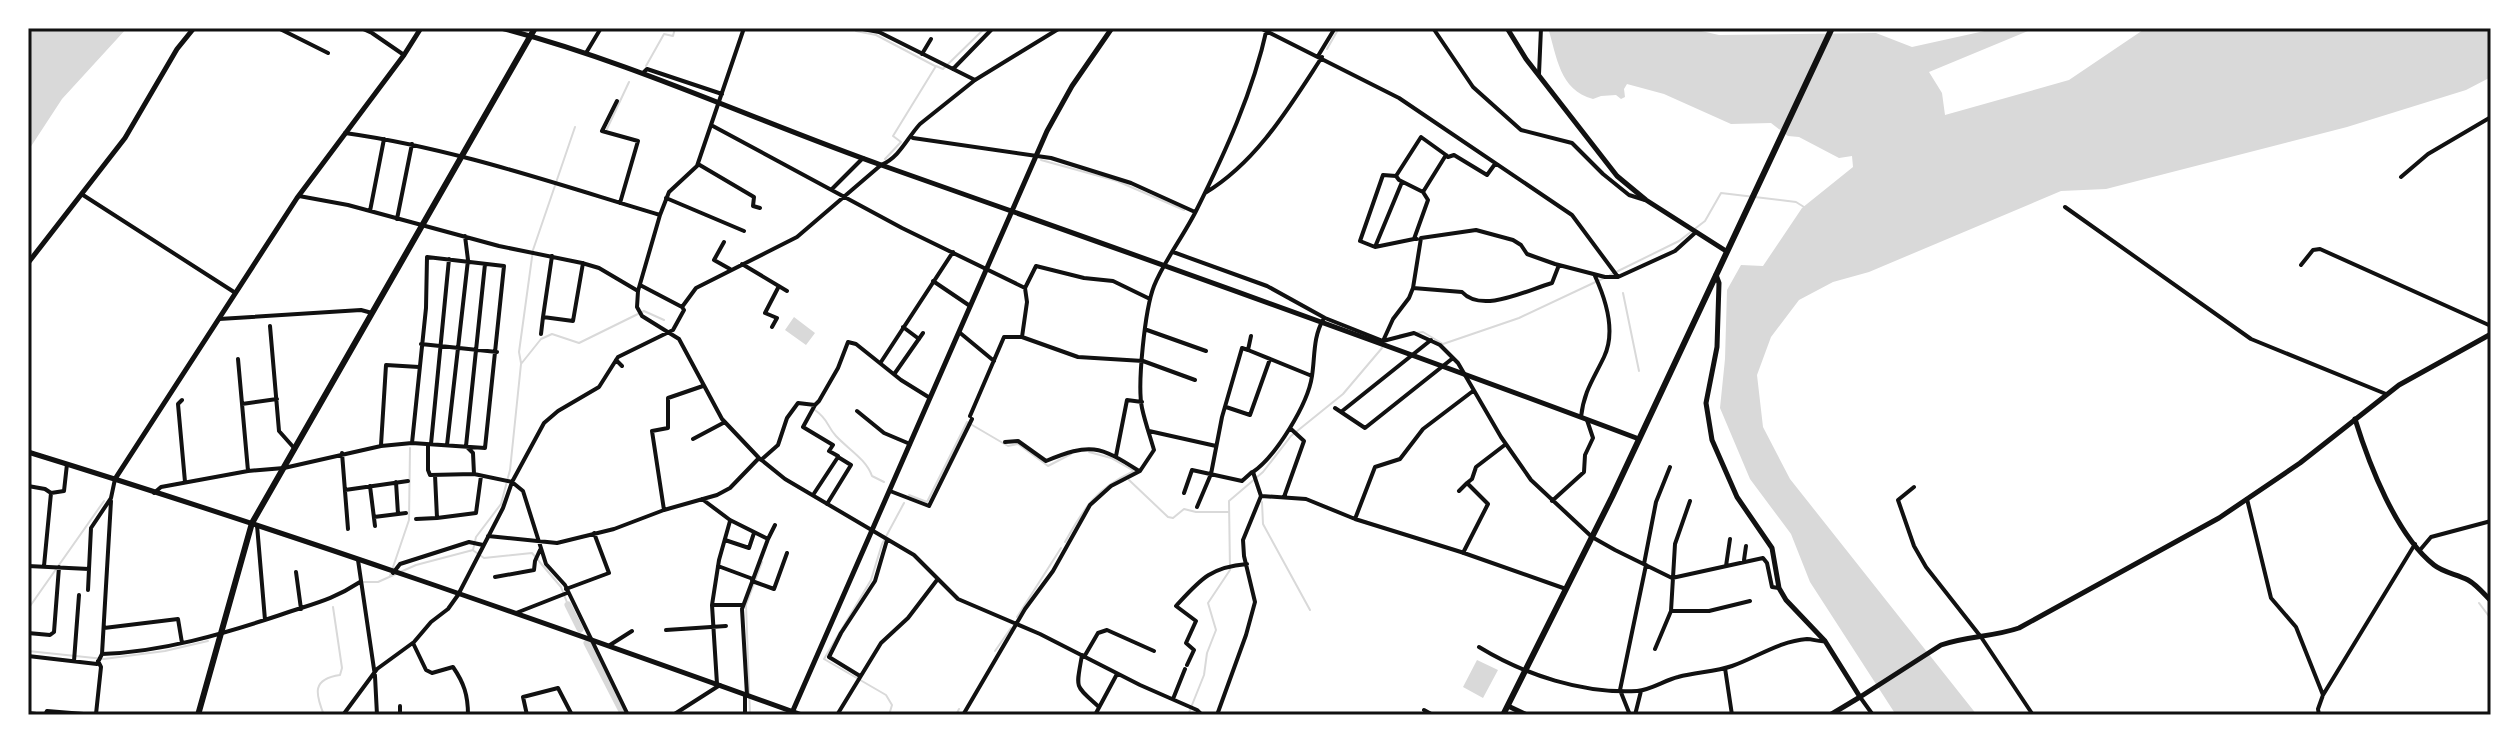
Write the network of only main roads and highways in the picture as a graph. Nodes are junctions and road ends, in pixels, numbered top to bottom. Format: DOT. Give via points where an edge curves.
graph roads {
  1 [pos="535,28"];
  2 [pos="1832,28"];
  3 [pos="198,715"];
  4 [pos="1503,715"];
  1 -- 3 [label="main road" via="254,524"];
  2 -- 4 [label="main road"];
}
